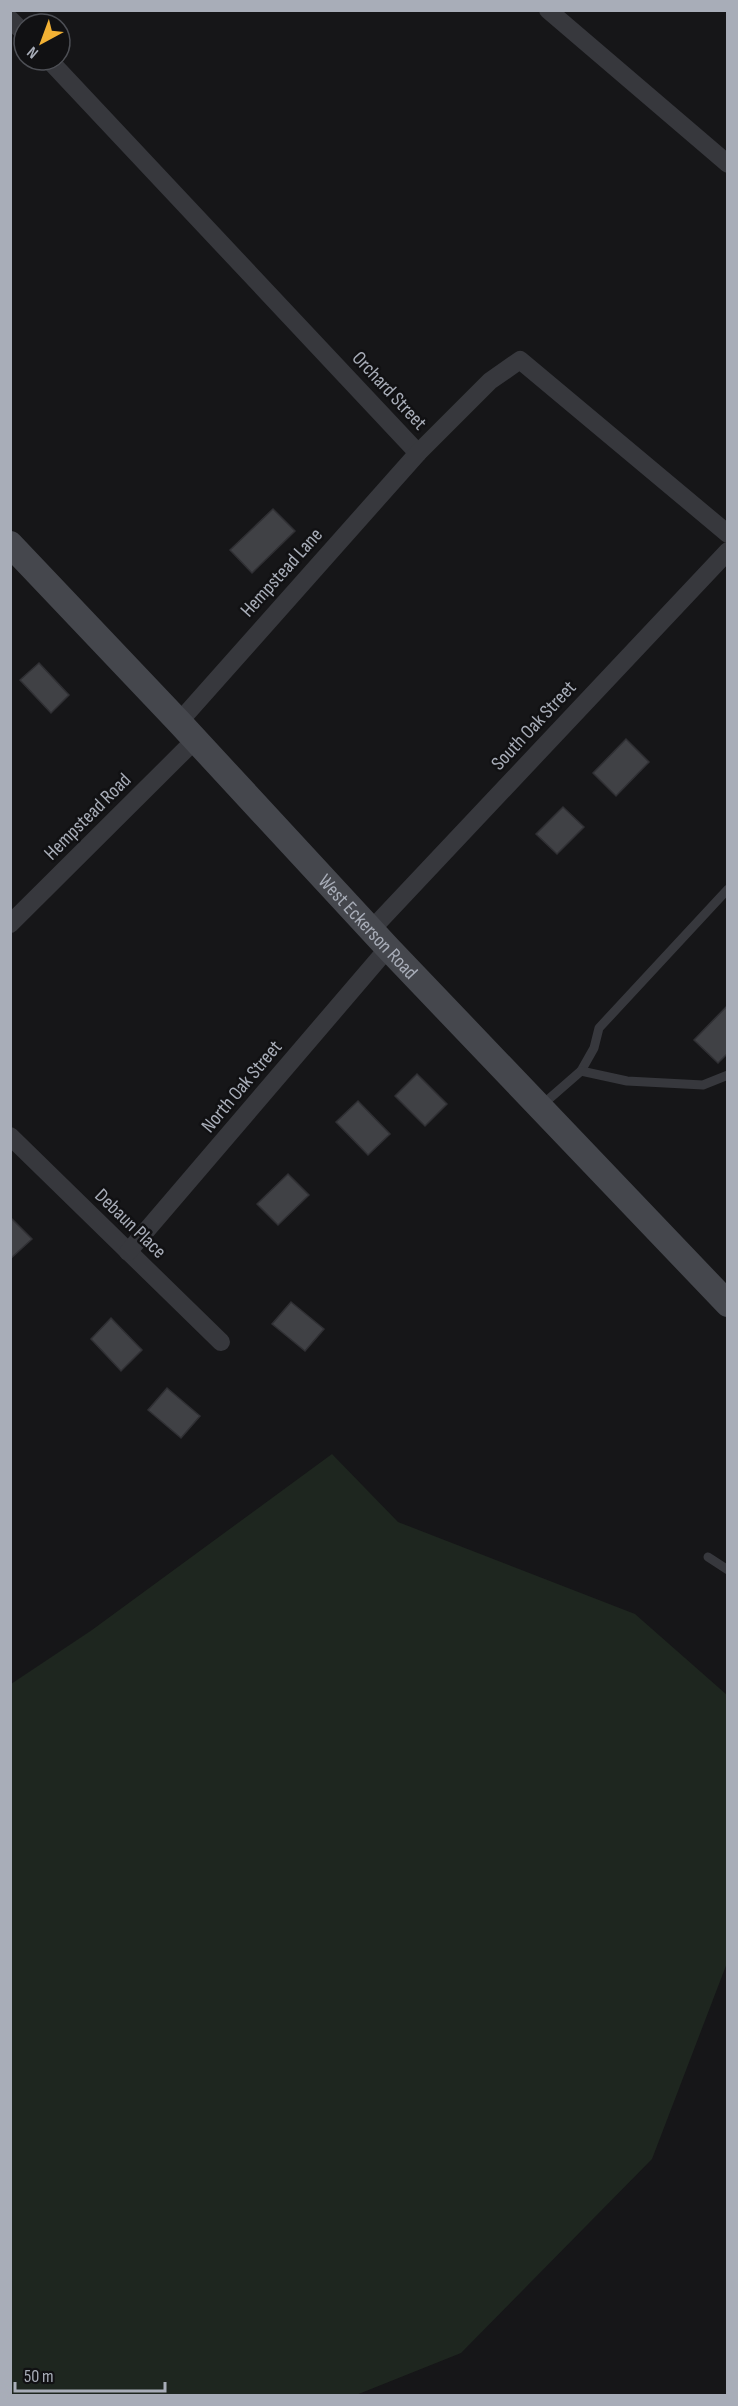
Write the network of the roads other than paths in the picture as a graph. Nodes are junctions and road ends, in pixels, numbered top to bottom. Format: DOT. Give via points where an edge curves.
graph roads {
  1 [pos="548,10"];
  2 [pos="60,72"];
  3 [pos="728,164"];
  4 [pos="417,453"];
  5 [pos="728,534"];
  6 [pos="10,544"];
  7 [pos="728,551"];
  8 [pos="187,731"];
  9 [pos="728,889"];
  10 [pos="10,924"];
  11 [pos="379,939"];
  12 [pos="581,1071"];
  13 [pos="728,1075"];
  14 [pos="540,1107"];
  15 [pos="10,1136"];
  16 [pos="128,1252"];
  17 [pos="728,1304"];
  18 [pos="221,1342"];
  19 [pos="708,1557"];
  20 [pos="728,1570"];
  1 -- 3 [label="street"];
  2 -- 4 [label="street, Orchard Street"];
  4 -- 5 [label="street, Orchard Street" via="490,381 520,360"];
  4 -- 8 [label="street, Hempstead Lane"];
  6 -- 8 [label="street, West Eckerson Road"];
  7 -- 11 [label="street, South Oak Street"];
  8 -- 10 [label="street, Hempstead Road"];
  8 -- 11 [label="street, West Eckerson Road"];
  9 -- 12 [label="lane" via="599,1028 594,1048"];
  11 -- 14 [label="street, West Eckerson Road"];
  11 -- 16 [label="street, North Oak Street"];
  12 -- 13 [label="lane" via="627,1081 703,1084"];
  12 -- 14 [label="lane"];
  14 -- 17 [label="street, West Eckerson Road"];
  15 -- 16 [label="street, Debaun Place"];
  16 -- 18 [label="street, Debaun Place"];
  19 -- 20 [label="lane"];
}
